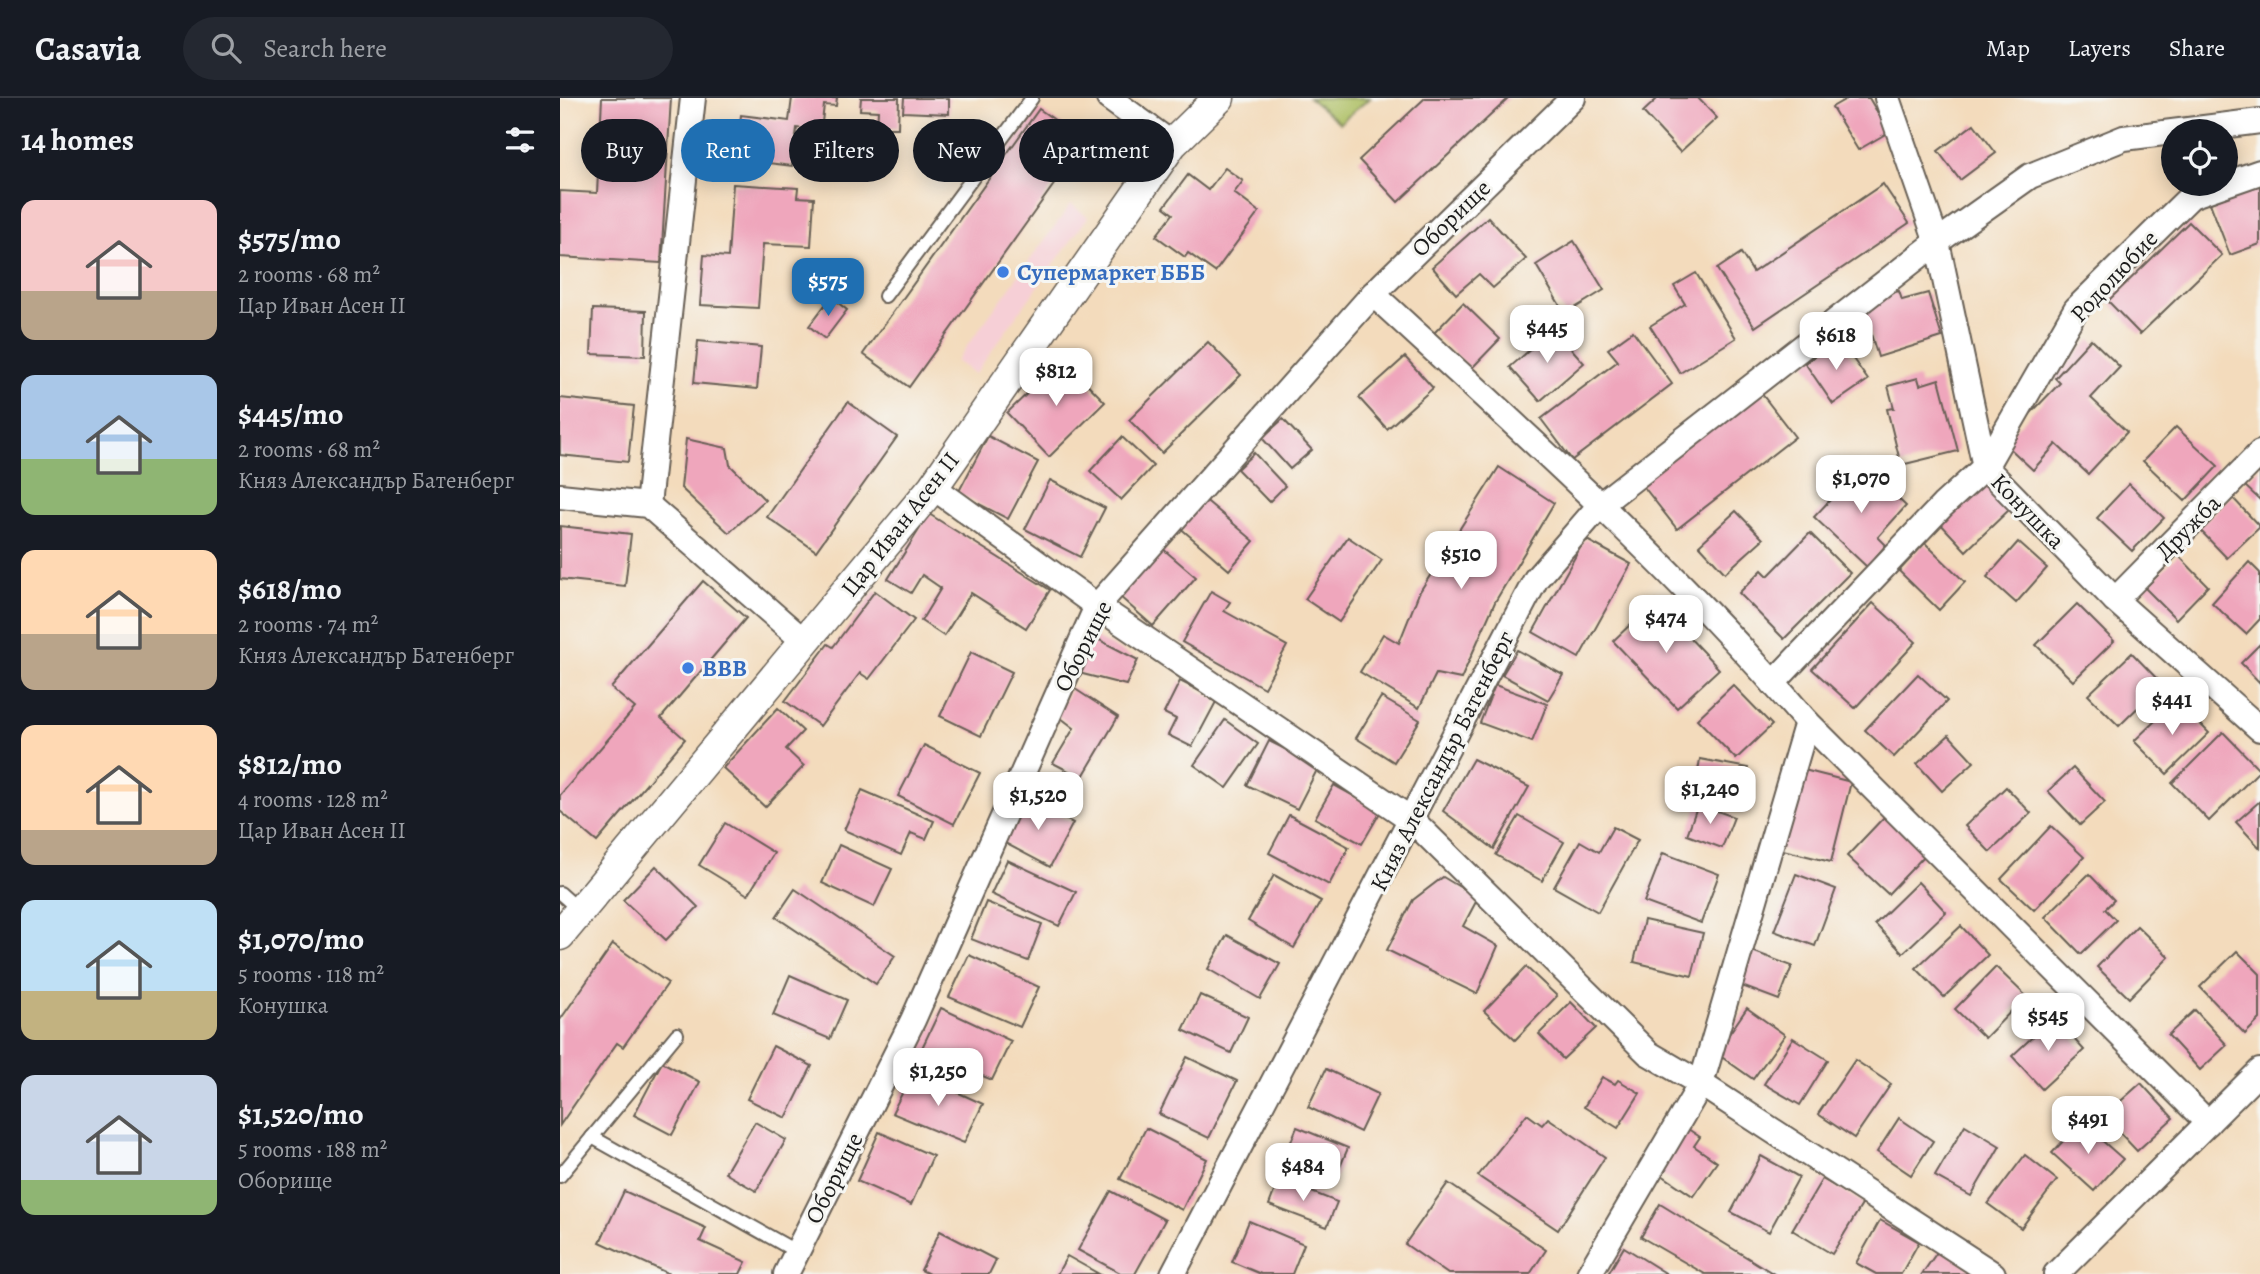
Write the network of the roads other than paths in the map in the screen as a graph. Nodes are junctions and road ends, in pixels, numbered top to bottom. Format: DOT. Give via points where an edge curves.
graph roads {
  1 [pos="693,98"];
  2 [pos="1032,98"];
  3 [pos="1109,98"];
  4 [pos="1219,98"];
  5 [pos="1573,98"];
  6 [pos="1887,98"];
  7 [pos="1138,119"];
  8 [pos="2260,121"];
  9 [pos="1174,142"];
  10 [pos="2260,172"];
  11 [pos="1146,182"];
  12 [pos="1937,242"];
  13 [pos="1373,294"];
  14 [pos="885,296"];
  15 [pos="2260,453"];
  16 [pos="1985,467"];
  17 [pos="933,487"];
  18 [pos="560,496"];
  19 [pos="1601,504"];
  20 [pos="648,505"];
  21 [pos="2115,600"];
  22 [pos="1097,606"];
  23 [pos="805,642"];
  24 [pos="1773,683"];
  25 [pos="1807,722"];
  26 [pos="2260,729"];
  27 [pos="1412,820"];
  28 [pos="570,902"];
  29 [pos="560,935"];
  30 [pos="677,1034"];
  31 [pos="2260,1071"];
  32 [pos="1701,1084"];
  33 [pos="2208,1123"];
  34 [pos="592,1137"];
  35 [pos="560,1176"];
  36 [pos="797,1252"];
  37 [pos="1182,1269"];
  38 [pos="786,1274"];
  39 [pos="1589,1274"];
  40 [pos="1993,1274"];
  41 [pos="2056,1274"];
  1 -- 20 [label="street"];
  2 -- 14 [label="lane"];
  3 -- 7 [label="street"];
  4 -- 9 [label="street, Цар Иван Асен II"];
  5 -- 13 [label="street, Оборище"];
  6 -- 12 [label="street, Конушка"];
  8 -- 12 [label="street, Княз Александър Батенберг" via="2124,138 2030,176"];
  10 -- 16 [label="street, Родолюбие" via="2192,196 2076,309"];
  11 -- 17 [label="street, Цар Иван Асен II"];
  12 -- 16 [label="street, Конушка"];
  12 -- 19 [label="street, Княз Александър Батенберг"];
  13 -- 19 [label="street"];
  13 -- 22 [label="street, Оборище"];
  15 -- 21 [label="street, Дружба"];
  16 -- 21 [label="street, Конушка"];
  16 -- 24 [label="street, Родолюбие"];
  17 -- 22 [label="street"];
  17 -- 23 [label="street, Цар Иван Асен II"];
  18 -- 20 [label="street"];
  19 -- 24 [label="street"];
  19 -- 27 [label="street, Княз Александър Батенберг" via="1536,579"];
  20 -- 23 [label="street"];
  21 -- 26 [label="street, Конушка"];
  22 -- 27 [label="street"];
  22 -- 36 [label="street, Оборище" via="913,1020"];
  23 -- 28 [label="street, Цар Иван Асен II"];
  24 -- 25 [label="street"];
  25 -- 32 [label="street"];
  25 -- 33 [label="street"];
  27 -- 32 [label="street" via="1648,1054"];
  27 -- 37 [label="street, Княз Александър Батенберг"];
  28 -- 29 [label="street, Цар Иван Асен II"];
  30 -- 34 [label="lane"];
  31 -- 33 [label="street"];
  32 -- 39 [label="street"];
  32 -- 40 [label="street"];
  33 -- 41 [label="street"];
  34 -- 35 [label="lane"];
  34 -- 36 [label="lane"];
  36 -- 38 [label="street, Оборище"];
}
